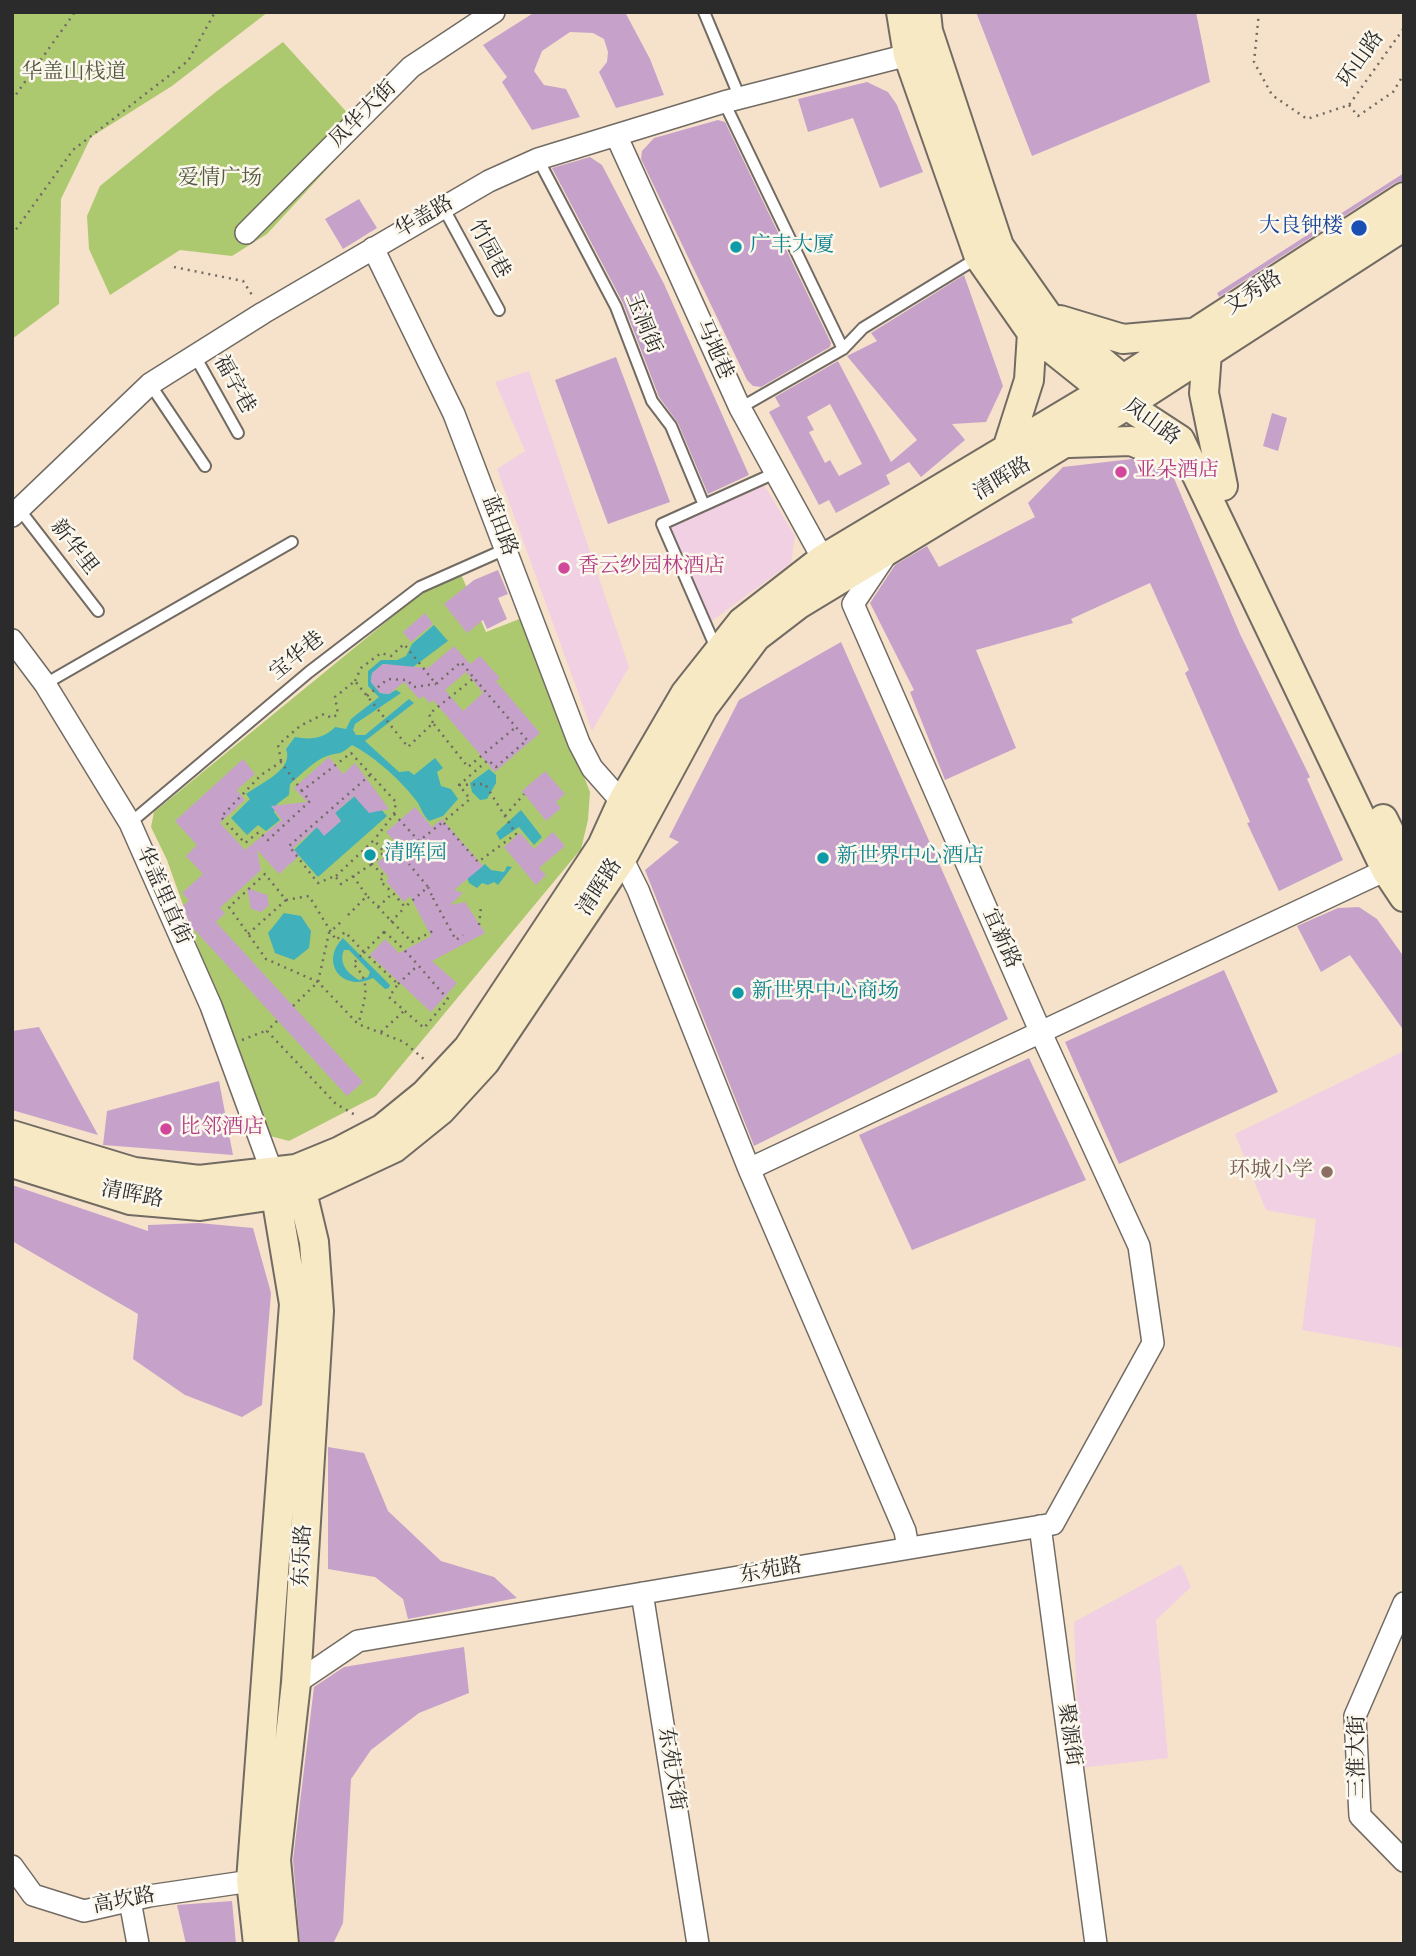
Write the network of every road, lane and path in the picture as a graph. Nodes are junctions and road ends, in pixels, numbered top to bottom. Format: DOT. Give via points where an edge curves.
graph roads {
  1 [pos="75,12"];
  2 [pos="215,12"];
  3 [pos="494,12"];
  4 [pos="704,12"];
  5 [pos="901,12"];
  6 [pos="926,12"];
  7 [pos="1259,12"];
  8 [pos="1404,28"];
  9 [pos="908,55"];
  10 [pos="1404,74"];
  11 [pos="12,100"];
  12 [pos="732,100"];
  13 [pos="1349,105"];
  14 [pos="616,135"];
  15 [pos="538,159"];
  16 [pos="1404,197"];
  17 [pos="443,207"];
  18 [pos="1404,226"];
  19 [pos="246,233"];
  20 [pos="12,234"];
  21 [pos="373,248"];
  22 [pos="979,257"];
  23 [pos="174,267"];
  24 [pos="499,310"];
  25 [pos="263,313"];
  26 [pos="1040,325"];
  27 [pos="1200,343"];
  28 [pos="844,349"];
  29 [pos="195,356"];
  30 [pos="150,384"];
  31 [pos="1123,392"];
  32 [pos="740,408"];
  33 [pos="238,433"];
  34 [pos="1063,444"];
  35 [pos="1008,446"];
  36 [pos="205,466"];
  37 [pos="1193,466"];
  38 [pos="775,472"];
  39 [pos="1223,486"];
  40 [pos="704,505"];
  41 [pos="16,512"];
  42 [pos="292,542"];
  43 [pos="508,548"];
  44 [pos="892,548"];
  45 [pos="822,559"];
  46 [pos="799,604"];
  47 [pos="853,604"];
  48 [pos="97,611"];
  49 [pos="12,640"];
  50 [pos="718,652"];
  51 [pos="474,678"];
  52 [pos="355,681"];
  53 [pos="45,684"];
  54 [pos="436,684"];
  55 [pos="367,696"];
  56 [pos="433,723"];
  57 [pos="516,727"];
  58 [pos="283,764"];
  59 [pos="370,775"];
  60 [pos="459,785"];
  61 [pos="302,791"];
  62 [pos="524,794"];
  63 [pos="622,802"];
  64 [pos="394,814"];
  65 [pos="505,816"];
  66 [pos="130,822"];
  67 [pos="443,822"];
  68 [pos="374,840"];
  69 [pos="622,858"];
  70 [pos="1399,862"];
  71 [pos="372,864"];
  72 [pos="409,864"];
  73 [pos="335,876"];
  74 [pos="353,876"];
  75 [pos="428,887"];
  76 [pos="393,893"];
  77 [pos="368,896"];
  78 [pos="1404,897"];
  79 [pos="286,900"];
  80 [pos="378,907"];
  81 [pos="405,907"];
  82 [pos="481,908"];
  83 [pos="348,915"];
  84 [pos="342,920"];
  85 [pos="391,922"];
  86 [pos="446,924"];
  87 [pos="480,925"];
  88 [pos="439,928"];
  89 [pos="433,931"];
  90 [pos="329,933"];
  91 [pos="248,934"];
  92 [pos="463,935"];
  93 [pos="364,951"];
  94 [pos="416,967"];
  95 [pos="318,982"];
  96 [pos="398,985"];
  97 [pos="293,1006"];
  98 [pos="404,1012"];
  99 [pos="277,1021"];
  100 [pos="358,1024"];
  101 [pos="267,1031"];
  102 [pos="382,1032"];
  103 [pos="1041,1033"];
  104 [pos="226,1046"];
  105 [pos="414,1051"];
  106 [pos="382,1129"];
  107 [pos="12,1135"];
  108 [pos="12,1163"];
  109 [pos="749,1169"];
  110 [pos="287,1182"];
  111 [pos="1040,1525"];
  112 [pos="908,1548"];
  113 [pos="642,1593"];
  114 [pos="1404,1603"];
  115 [pos="296,1683"];
  116 [pos="1404,1861"];
  117 [pos="14,1875"];
  118 [pos="251,1881"];
  119 [pos="130,1900"];
  120 [pos="138,1944"];
  121 [pos="258,1944"];
  122 [pos="284,1944"];
  123 [pos="698,1944"];
  124 [pos="1096,1944"];
  1 -- 11 [label="path"];
  2 -- 20 [label="path" via="188,61 73,150"];
  3 -- 19 [label="street, 凤华大街" via="411,67"];
  4 -- 12 [label="lane"];
  5 -- 9 [label="street, 凤山路"];
  6 -- 26 [label="street, 凤山路" via="928,31 999,246"];
  7 -- 13 [label="path, 环山路" via="1254,62 1272,95 1307,119"];
  8 -- 13 [label="path, 环山路"];
  9 -- 12 [label="street, 华盖路"];
  9 -- 22 [label="street, 凤山路"];
  10 -- 13 [label="path" via="1393,92 1358,116"];
  12 -- 14 [label="street, 华盖路"];
  12 -- 28 [label="lane"];
  14 -- 15 [label="street, 华盖路"];
  14 -- 32 [label="street, 马地巷"];
  15 -- 17 [label="street, 华盖路"];
  15 -- 40 [label="lane, 玉洞街" via="616,307 652,401 671,426"];
  16 -- 27 [label="street, 文秀路"];
  17 -- 21 [label="street, 华盖路"];
  17 -- 24 [label="lane, 竹园巷"];
  18 -- 27 [label="street, 文秀路"];
  21 -- 25 [label="street, 华盖路"];
  21 -- 43 [label="street, 蓝田路" via="454,414"];
  22 -- 26 [label="street, 凤山路"];
  22 -- 28 [label="lane" via="863,328"];
  23 -- 25 [label="path" via="243,281"];
  25 -- 29 [label="street, 华盖路"];
  26 -- 27 [label="street" via="1123,339"];
  26 -- 31 [label="street, 凤山路"];
  26 -- 35 [label="street"];
  27 -- 31 [label="street, 文秀路"];
  27 -- 39 [label="street" via="1204,393"];
  28 -- 32 [label="lane"];
  29 -- 30 [label="street, 华盖路"];
  29 -- 33 [label="lane, 福字巷"];
  30 -- 36 [label="lane"];
  30 -- 41 [label="street, 华盖路"];
  31 -- 34 [label="street, 清晖路"];
  31 -- 35 [label="street, 清晖路"];
  31 -- 37 [label="street, 凤山路" via="1181,440"];
  31 -- 39 [label="street, 凤山路" via="1195,427"];
  32 -- 38 [label="street, 马地巷"];
  34 -- 37 [label="street" via="1131,441"];
  34 -- 44 [label="street, 清晖路"];
  35 -- 45 [label="street, 清晖路"];
  37 -- 70 [label="street, 凤山路"];
  38 -- 40 [label="lane"];
  38 -- 45 [label="street, 马地巷"];
  39 -- 70 [label="street, 凤山路"];
  40 -- 50 [label="lane" via="662,524"];
  41 -- 48 [label="lane, 新华里"];
  42 -- 53 [label="lane"];
  43 -- 63 [label="street, 蓝田路" via="579,743"];
  43 -- 66 [label="lane, 宝华巷" via="420,587 309,672"];
  44 -- 46 [label="street, 清晖路"];
  44 -- 47 [label="street"];
  45 -- 50 [label="street, 清晖路" via="742,622"];
  46 -- 47 [label="street" via="827,595 842,596"];
  46 -- 69 [label="street, 清晖路" via="756,637 703,708"];
  47 -- 103 [label="street, 宜新路"];
  49 -- 53 [label="street, 华盖里直街"];
  50 -- 63 [label="street, 清晖路" via="685,694"];
  51 -- 54 [label="path" via="461,662"];
  51 -- 56 [label="path" via="429,714"];
  51 -- 57 [label="path"];
  52 -- 54 [label="path" via="361,668 381,653 391,656 404,644"];
  52 -- 55 [label="path"];
  52 -- 58 [label="path" via="335,697 338,714 332,718 324,714 300,726 278,745"];
  53 -- 66 [label="street, 华盖里直街"];
  54 -- 55 [label="path" via="414,687 407,680 388,679"];
  55 -- 56 [label="path" via="408,747"];
  56 -- 57 [label="path" via="468,767"];
  57 -- 60 [label="path" via="527,740 496,767 488,760"];
  58 -- 61 [label="path"];
  58 -- 61 [label="path" via="261,775 221,817 245,843 259,832 268,840 310,801"];
  59 -- 61 [label="path" via="351,753"];
  59 -- 64 [label="path" via="396,802"];
  59 -- 73 [label="path" via="289,846 318,883"];
  60 -- 65 [label="path" via="485,785"];
  60 -- 67 [label="path" via="470,799"];
  62 -- 65 [label="path"];
  63 -- 106 [label="street, 清晖路" via="602,846 468,1048 425,1094"];
  64 -- 67 [label="path" via="419,841"];
  64 -- 68 [label="path"];
  65 -- 67 [label="path" via="516,834 478,862"];
  66 -- 104 [label="street, 华盖里直街"];
  68 -- 71 [label="path" via="384,852"];
  68 -- 73 [label="path"];
  69 -- 109 [label="street"];
  69 -- 110 [label="street, 清晖路" via="485,1062 450,1100 394,1148"];
  70 -- 78 [label="street, 凤山路"];
  70 -- 103 [label="street"];
  71 -- 74 [label="path"];
  71 -- 76 [label="path"];
  72 -- 75 [label="path"];
  73 -- 74 [label="path" via="341,884"];
  74 -- 77 [label="path"];
  75 -- 81 [label="path"];
  75 -- 86 [label="path"];
  76 -- 80 [label="path"];
  76 -- 81 [label="path"];
  77 -- 80 [label="path"];
  77 -- 83 [label="path"];
  79 -- 90 [label="path" via="309,896"];
  79 -- 91 [label="path"];
  79 -- 91 [label="path" via="265,874 229,907"];
  80 -- 85 [label="path"];
  81 -- 85 [label="path"];
  82 -- 87 [label="path"];
  84 -- 90 [label="path"];
  85 -- 89 [label="path" via="412,942"];
  86 -- 88 [label="path"];
  86 -- 92 [label="path" via="456,940"];
  90 -- 93 [label="path" via="336,940 345,932"];
  90 -- 95 [label="path"];
  91 -- 95 [label="path" via="266,959"];
  93 -- 94 [label="path" via="384,932 400,944"];
  93 -- 96 [label="path"];
  93 -- 100 [label="path" via="353,964 362,972 367,988"];
  94 -- 96 [label="path"];
  94 -- 98 [label="path" via="449,999 424,1028"];
  95 -- 97 [label="path"];
  95 -- 100 [label="path"];
  96 -- 98 [label="path" via="389,997"];
  98 -- 102 [label="path"];
  99 -- 101 [label="path"];
  100 -- 102 [label="path"];
  101 -- 104 [label="path"];
  101 -- 106 [label="path" via="336,1104"];
  102 -- 105 [label="path"];
  103 -- 109 [label="street"];
  103 -- 111 [label="street, 宜新路" via="1139,1246 1153,1343 1053,1524"];
  104 -- 110 [label="street, 华盖里直街"];
  106 -- 110 [label="street, 清晖路"];
  107 -- 110 [label="street, 清晖路" via="134,1172 199,1180"];
  108 -- 110 [label="street, 清晖路" via="130,1200 200,1206"];
  109 -- 112 [label="street" via="905,1531"];
  110 -- 115 [label="street, 东乐路" via="314,1242 319,1311"];
  110 -- 118 [label="street, 东乐路" via="294,1304"];
  111 -- 112 [label="street, 东苑路"];
  111 -- 124 [label="street, 聚源街"];
  112 -- 113 [label="street, 东苑路"];
  113 -- 115 [label="street, 东苑路" via="358,1641"];
  113 -- 123 [label="street, 东苑大街"];
  114 -- 116 [label="street, 三淮大街" via="1355,1716 1360,1816"];
  115 -- 122 [label="street, 东乐路" via="276,1860"];
  117 -- 119 [label="street, 高坎路" via="33,1895 85,1911"];
  118 -- 119 [label="street, 高坎路"];
  118 -- 121 [label="street, 东乐路"];
  119 -- 120 [label="street"];
}
